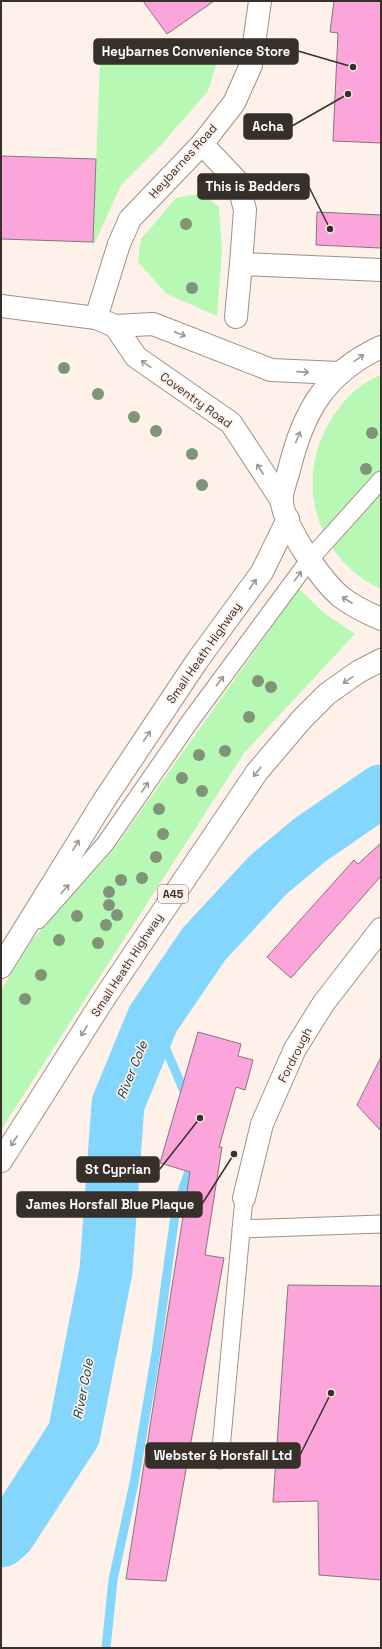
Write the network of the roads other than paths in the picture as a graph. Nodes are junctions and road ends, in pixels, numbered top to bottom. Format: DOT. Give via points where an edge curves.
graph roads {
  1 [pos="260,1"];
  2 [pos="202,144"];
  3 [pos="241,264"];
  4 [pos="381,270"];
  5 [pos="1,306"];
  6 [pos="236,317"];
  7 [pos="106,322"];
  8 [pos="381,347"];
  9 [pos="339,373"];
  10 [pos="381,480"];
  11 [pos="285,510"];
  12 [pos="310,559"];
  13 [pos="381,619"];
  14 [pos="381,660"];
  15 [pos="381,929"];
  16 [pos="6,958"];
  17 [pos="1,1161"];
  18 [pos="244,1198"];
  19 [pos="381,1224"];
  20 [pos="241,1229"];
  21 [pos="220,1460"];
  1 -- 2 [label="main road, Heybarnes Road" via="251,65 234,103"];
  2 -- 3 [label="main road" via="238,182 245,210"];
  2 -- 7 [label="main road, Heybarnes Road" via="130,219 119,244"];
  3 -- 4 [label="main road"];
  3 -- 6 [label="main road"];
  5 -- 7 [label="main road"];
  7 -- 9 [label="main road, one-way" via="153,324 271,370"];
  11 -- 7 [label="main road, Coventry Road, one-way" via="231,423 136,357"];
  9 -- 8 [label="main road, Small Heath Highway, one-way" via="363,355"];
  11 -- 9 [label="main road, Small Heath Highway, one-way" via="296,439 318,397"];
  10 -- 12 [label="lane"];
  11 -- 12 [label="main road, Coventry Road" via="297,539"];
  16 -- 11 [label="main road, Small Heath Highway, one-way" via="107,796 197,661 262,572"];
  13 -- 12 [label="main road, Coventry Road, one-way" via="341,597"];
  16 -- 12 [label="lane, one-way" via="105,844 191,720"];
  14 -- 17 [label="main road, Small Heath Highway / A45, one-way" via="358,672 328,694 257,772 110,990"];
  15 -- 18 [label="main road, Fordrough" via="323,1004 295,1049 262,1124"];
  18 -- 20 [label="lane"];
  19 -- 20 [label="lane"];
  20 -- 21 [label="lane"];
}
